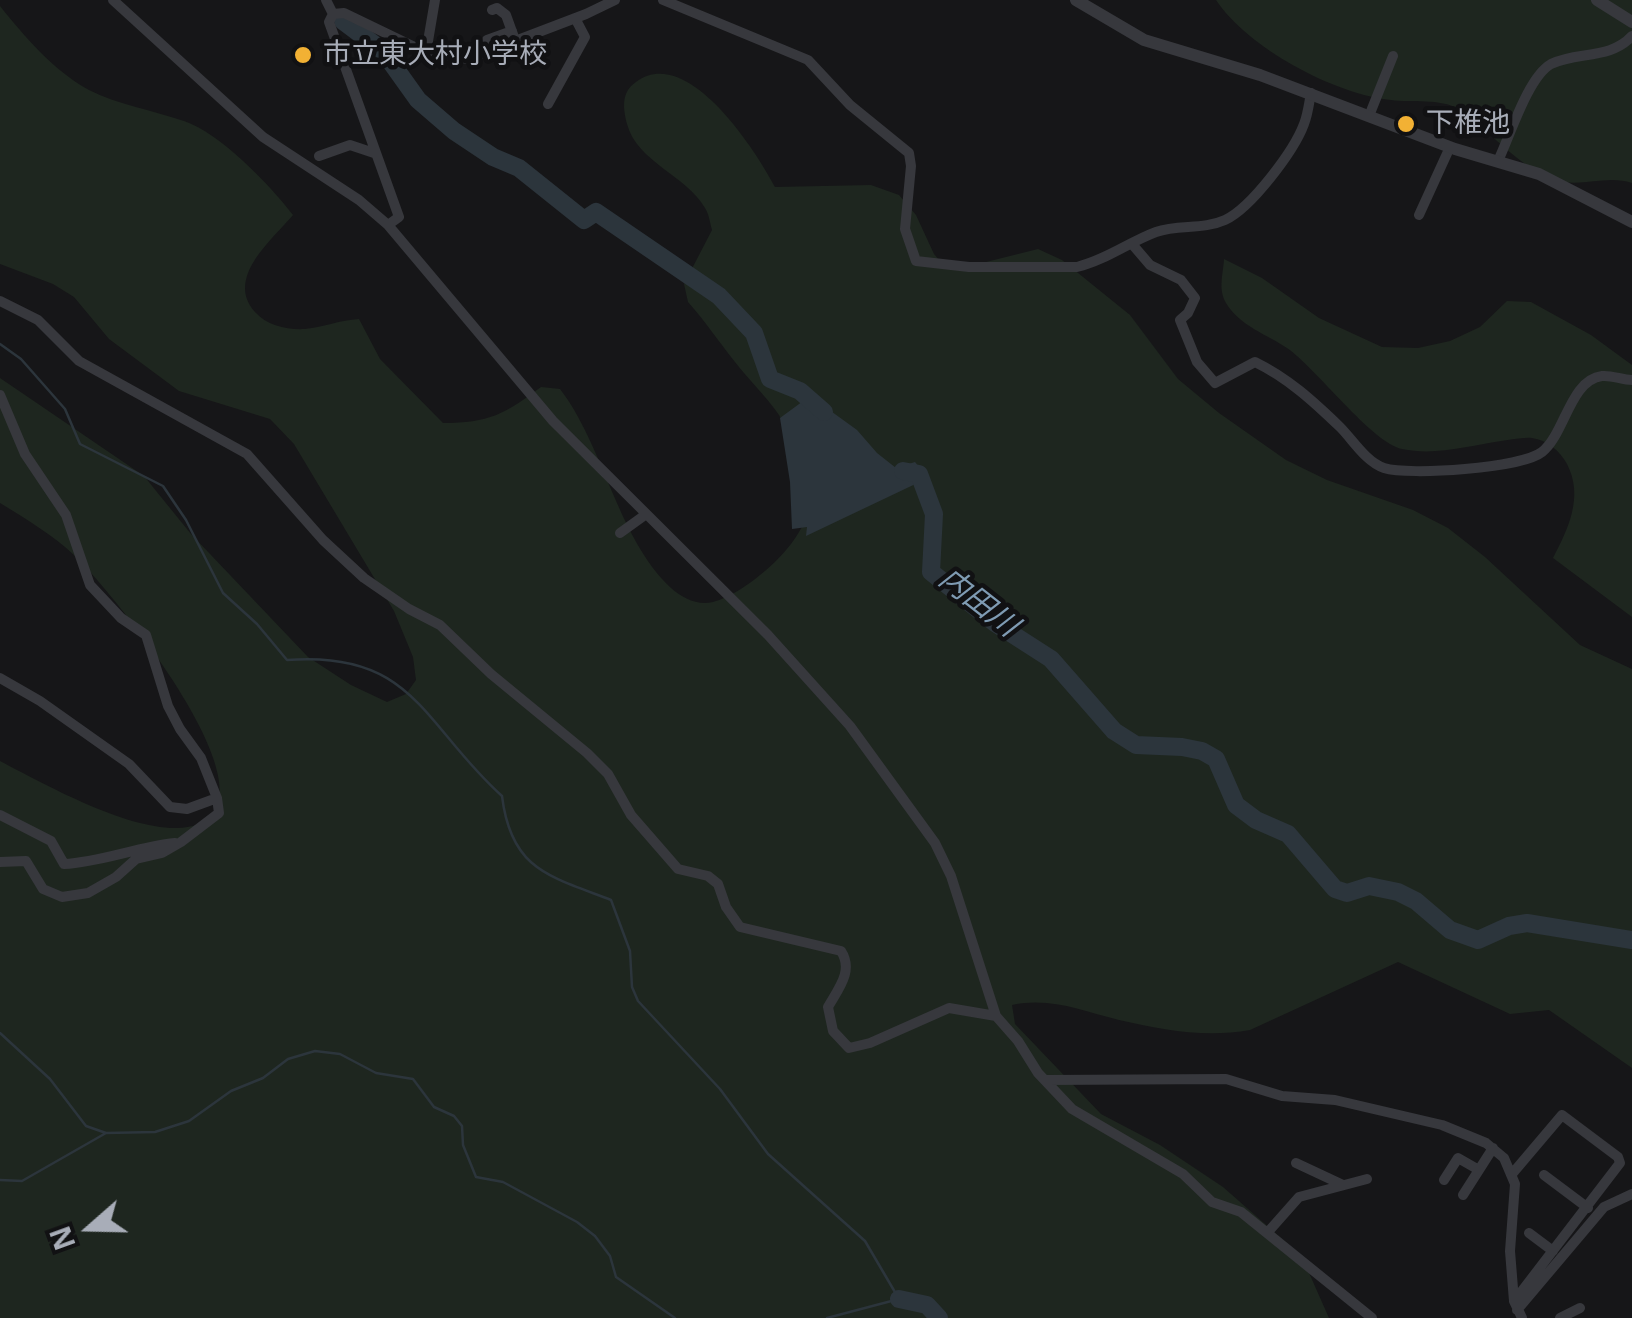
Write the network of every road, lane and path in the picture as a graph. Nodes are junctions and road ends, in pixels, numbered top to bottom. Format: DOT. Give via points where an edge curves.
graph roads {
  1 [pos="113,0"];
  2 [pos="326,0"];
  3 [pos="435,0"];
  4 [pos="614,0"];
  5 [pos="663,0"];
  6 [pos="1076,0"];
  7 [pos="1599,2"];
  8 [pos="492,10"];
  9 [pos="333,14"];
  10 [pos="576,18"];
  11 [pos="1632,22"];
  12 [pos="514,36"];
  13 [pos="1632,36"];
  14 [pos="487,40"];
  15 [pos="426,53"];
  16 [pos="1392,56"];
  17 [pos="1312,93"];
  18 [pos="548,104"];
  19 [pos="1369,116"];
  20 [pos="1450,147"];
  21 [pos="374,153"];
  22 [pos="318,156"];
  23 [pos="1498,161"];
  24 [pos="1419,215"];
  25 [pos="1632,222"];
  26 [pos="388,225"];
  27 [pos="1132,244"];
  28 [pos="0,301"];
  29 [pos="1180,320"];
  30 [pos="1167,326"];
  31 [pos="1632,380"];
  32 [pos="0,395"];
  33 [pos="646,515"];
  34 [pos="620,532"];
  35 [pos="0,678"];
  36 [pos="217,798"];
  37 [pos="0,815"];
  38 [pos="181,842"];
  39 [pos="0,862"];
  40 [pos="996,1016"];
  41 [pos="1046,1080"];
  42 [pos="1493,1148"];
  43 [pos="1296,1163"];
  44 [pos="1479,1170"];
  45 [pos="1512,1174"];
  46 [pos="1544,1174"];
  47 [pos="1367,1179"];
  48 [pos="1444,1180"];
  49 [pos="1343,1186"];
  50 [pos="1632,1194"];
  51 [pos="1464,1196"];
  52 [pos="1588,1208"];
  53 [pos="1268,1232"];
  54 [pos="1529,1233"];
  55 [pos="1554,1252"];
  56 [pos="1580,1308"];
  57 [pos="1518,1309"];
  58 [pos="1372,1318"];
  59 [pos="1560,1318"];
  1 -- 26 [label="street" via="264,138"];
  2 -- 9 [label="street"];
  3 -- 15 [label="street"];
  4 -- 10 [label="street"];
  5 -- 27 [label="street" via="808,60 909,153 905,228 916,260 1077,267"];
  6 -- 17 [label="street" via="1144,40"];
  7 -- 11 [label="street"];
  8 -- 12 [label="street" via="503,11"];
  9 -- 15 [label="street" via="344,13"];
  9 -- 21 [label="street" via="329,22"];
  10 -- 12 [label="street"];
  10 -- 18 [label="street" via="585,36"];
  12 -- 14 [label="street"];
  12 -- 15 [label="street" via="468,58"];
  13 -- 23 [label="street" via="1601,54 1548,66 1536,78"];
  16 -- 19 [label="street"];
  17 -- 19 [label="street"];
  17 -- 27 [label="street" via="1290,150 1228,219 1158,230"];
  19 -- 20 [label="street"];
  20 -- 23 [label="street"];
  20 -- 24 [label="street"];
  21 -- 22 [label="street" via="350,145"];
  21 -- 26 [label="street" via="399,217"];
  23 -- 25 [label="street" via="1539,174"];
  26 -- 33 [label="street" via="553,422"];
  27 -- 29 [label="street" via="1196,298"];
  28 -- 40 [label="street" via="38,320 79,361 246,454 338,554 440,625 588,753 678,869 718,884 740,927 841,951 846,975 828,1008 848,1048 949,1008"];
  29 -- 30 [label="street"];
  29 -- 31 [label="street" via="1214,383 1255,362 1280,375 1372,463 1388,470 1523,462 1543,452 1592,378"];
  32 -- 36 [label="street" via="25,454 66,515 90,585 146,634 168,706"];
  33 -- 34 [label="street"];
  33 -- 40 [label="street" via="797,667 900,792 951,876"];
  35 -- 36 [label="street" via="129,764 170,808"];
  36 -- 38 [label="street" via="219,813"];
  37 -- 38 [label="street" via="52,841 64,864"];
  38 -- 39 [label="street" via="136,859 88,893 62,897 43,889 26,861"];
  40 -- 41 [label="street"];
  41 -- 42 [label="street" via="1226,1079 1442,1125"];
  41 -- 53 [label="street" via="1072,1109"];
  42 -- 44 [label="street"];
  42 -- 45 [label="street"];
  43 -- 49 [label="street"];
  44 -- 48 [label="street" via="1458,1158"];
  44 -- 51 [label="street"];
  45 -- 52 [label="street" via="1562,1115 1620,1163"];
  45 -- 57 [label="street" via="1510,1251"];
  46 -- 52 [label="street"];
  47 -- 49 [label="street"];
  49 -- 53 [label="street" via="1299,1197"];
  50 -- 57 [label="street" via="1604,1207"];
  52 -- 55 [label="street"];
  53 -- 58 [label="street"];
  54 -- 55 [label="street"];
  55 -- 57 [label="street"];
  56 -- 59 [label="street"];
}
